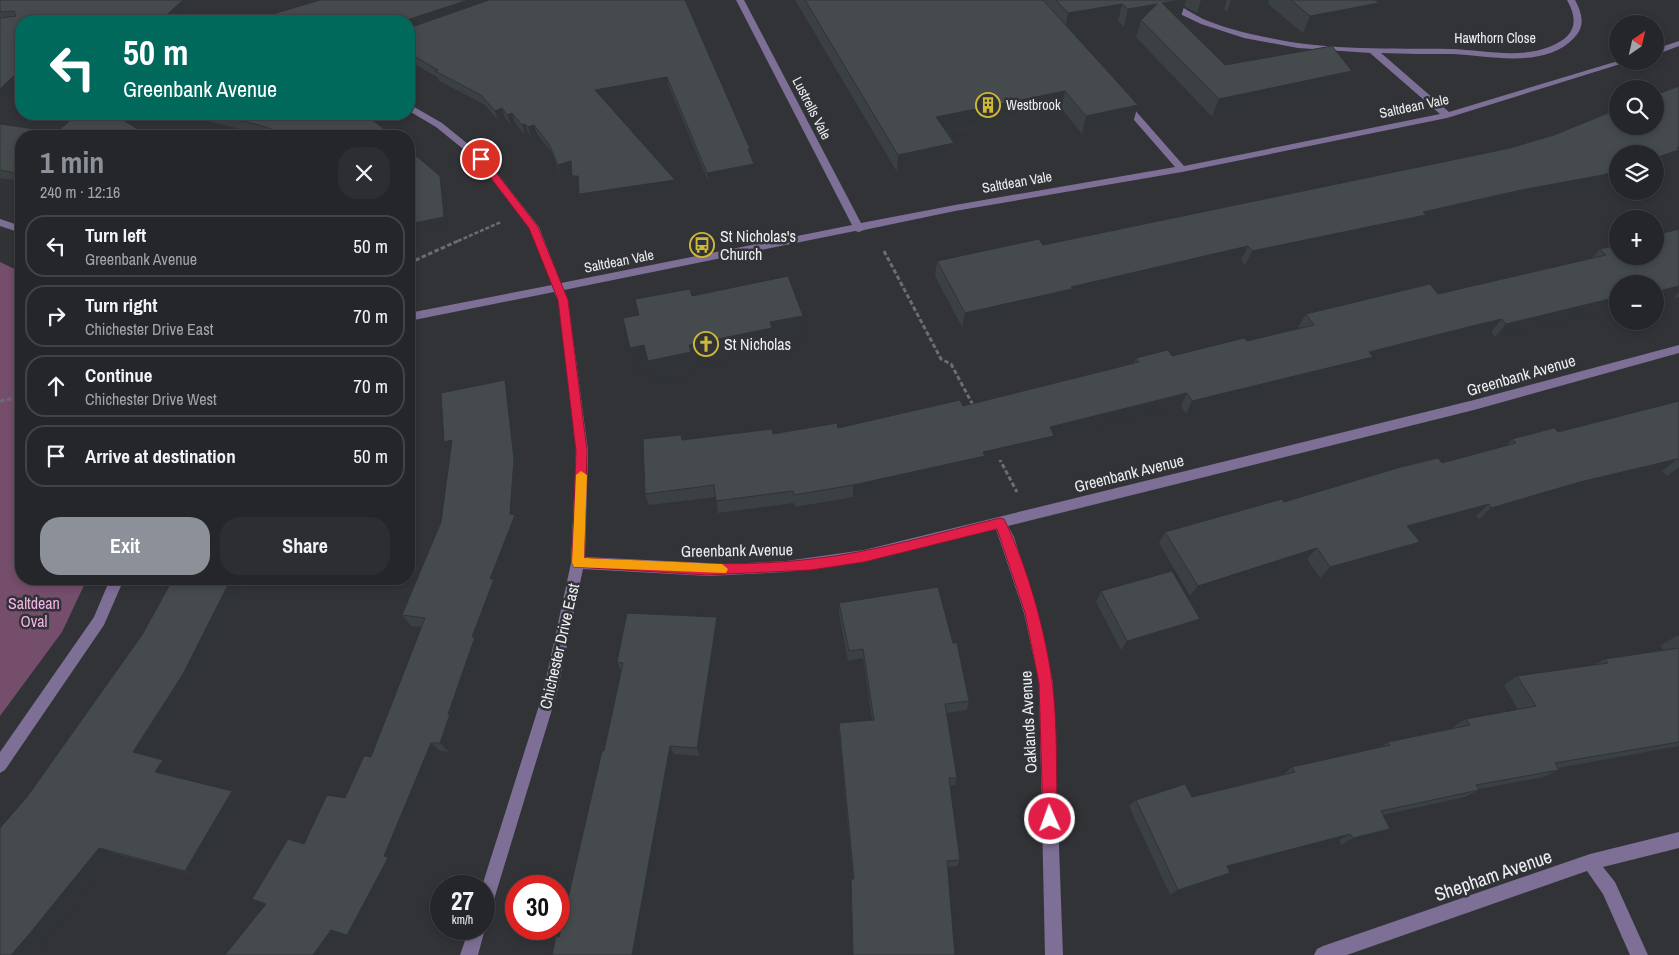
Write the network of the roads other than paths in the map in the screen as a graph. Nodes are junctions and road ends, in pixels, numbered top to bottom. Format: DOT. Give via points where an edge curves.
graph roads {
  1 [pos="740,0"];
  2 [pos="1164,0"];
  3 [pos="1571,0"];
  4 [pos="1679,43"];
  5 [pos="1664,49"];
  6 [pos="1373,51"];
  7 [pos="1609,66"];
  8 [pos="1114,93"];
  9 [pos="415,111"];
  10 [pos="1447,115"];
  11 [pos="1182,169"];
  12 [pos="0,222"];
  13 [pos="15,228"];
  14 [pos="859,229"];
  15 [pos="558,288"];
  16 [pos="415,316"];
  17 [pos="1679,349"];
  18 [pos="1000,523"];
  19 [pos="578,563"];
  20 [pos="114,585"];
  21 [pos="0,765"];
  22 [pos="1679,840"];
  23 [pos="1590,862"];
  24 [pos="494,875"];
  25 [pos="474,940"];
  26 [pos="469,955"];
  27 [pos="1054,955"];
  28 [pos="1323,955"];
  29 [pos="1639,955"];
  1 -- 14 [label="street, Lustrells Vale"];
  2 -- 6 [label="street, Hawthorn Close" via="1193,18 1246,36"];
  3 -- 6 [label="street, Hawthorn Close" via="1578,12 1577,29 1562,44 1540,52"];
  4 -- 5 [label="street"];
  6 -- 10 [label="street"];
  7 -- 10 [label="street, Saltdean Vale"];
  8 -- 11 [label="street"];
  9 -- 15 [label="street, Chichester Drive East" via="460,140 493,173 534,227"];
  10 -- 11 [label="street, Saltdean Vale"];
  11 -- 14 [label="street, Saltdean Vale" via="955,208"];
  12 -- 13 [label="street"];
  14 -- 15 [label="street, Saltdean Vale"];
  15 -- 16 [label="street, Saltdean Vale"];
  15 -- 19 [label="street, Chichester Drive East" via="563,300 582,451"];
  17 -- 18 [label="street, Greenbank Avenue" via="1474,405"];
  18 -- 19 [label="street, Greenbank Avenue" via="864,556 811,565 707,570"];
  18 -- 27 [label="street, Oaklands Avenue" via="1031,613 1046,683"];
  19 -- 24 [label="street, Chichester Drive East" via="550,693"];
  20 -- 21 [label="street" via="99,621"];
  22 -- 23 [label="street, Shepham Avenue"];
  23 -- 28 [label="street, Shepham Avenue"];
  23 -- 29 [label="street" via="1609,888"];
  25 -- 26 [label="street"];
}
